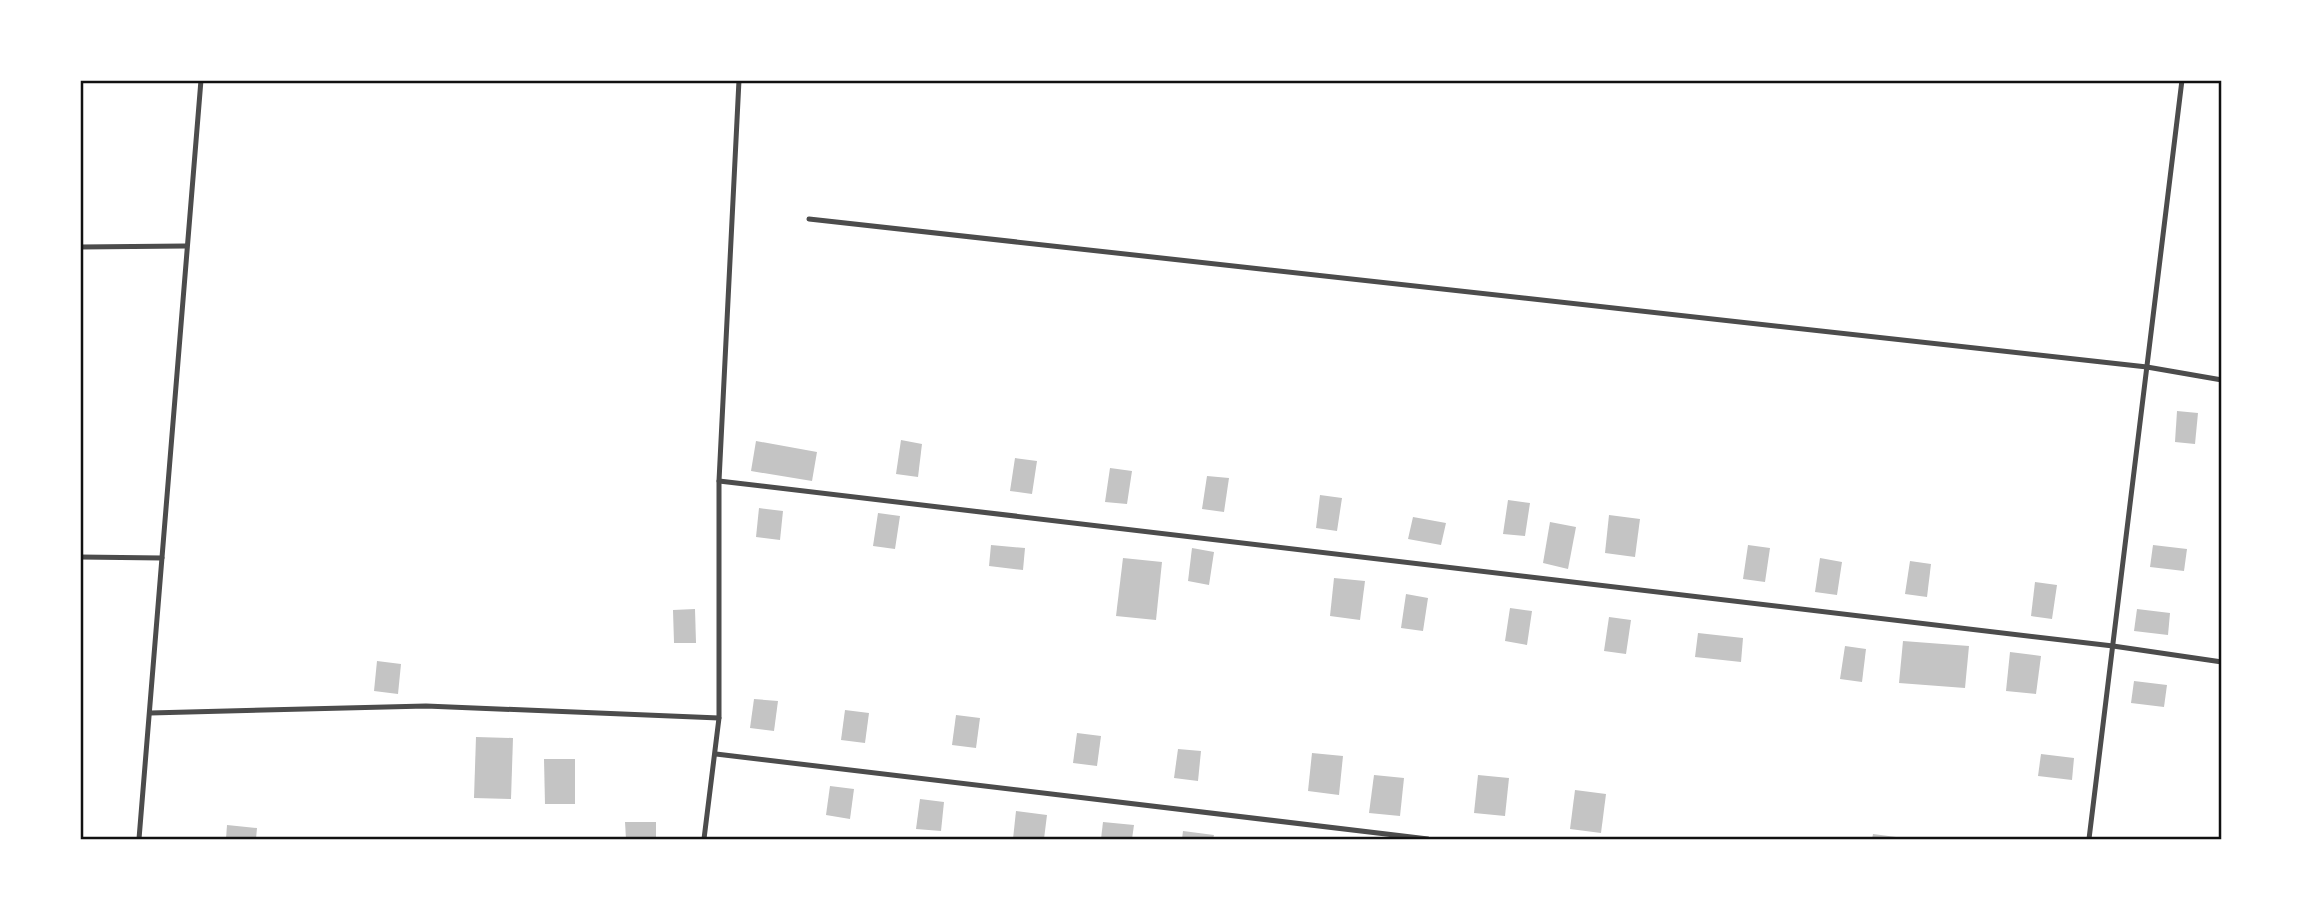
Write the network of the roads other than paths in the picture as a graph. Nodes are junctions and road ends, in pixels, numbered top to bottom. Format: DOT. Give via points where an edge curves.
graph roads {
  1 [pos="201,80"];
  2 [pos="739,80"];
  3 [pos="2182,80"];
  4 [pos="809,219"];
  5 [pos="186,246"];
  6 [pos="80,247"];
  7 [pos="2147,368"];
  8 [pos="2221,380"];
  9 [pos="719,481"];
  10 [pos="80,557"];
  11 [pos="162,558"];
  12 [pos="2113,646"];
  13 [pos="2221,662"];
  14 [pos="150,713"];
  15 [pos="719,718"];
  16 [pos="716,754"];
  17 [pos="139,839"];
  18 [pos="705,839"];
  19 [pos="1428,839"];
  20 [pos="2089,839"];
  1 -- 5 [label="lane"];
  2 -- 9 [label="lane"];
  3 -- 7 [label="lane"];
  4 -- 7 [label="lane"];
  5 -- 6 [label="lane"];
  5 -- 11 [label="lane"];
  7 -- 8 [label="lane"];
  7 -- 12 [label="lane"];
  9 -- 12 [label="lane"];
  9 -- 15 [label="lane"];
  10 -- 11 [label="lane"];
  11 -- 14 [label="lane"];
  12 -- 13 [label="lane"];
  12 -- 20 [label="lane"];
  14 -- 15 [label="lane" via="426,706"];
  14 -- 17 [label="lane"];
  15 -- 16 [label="lane"];
  16 -- 18 [label="lane"];
  16 -- 19 [label="lane"];
}
